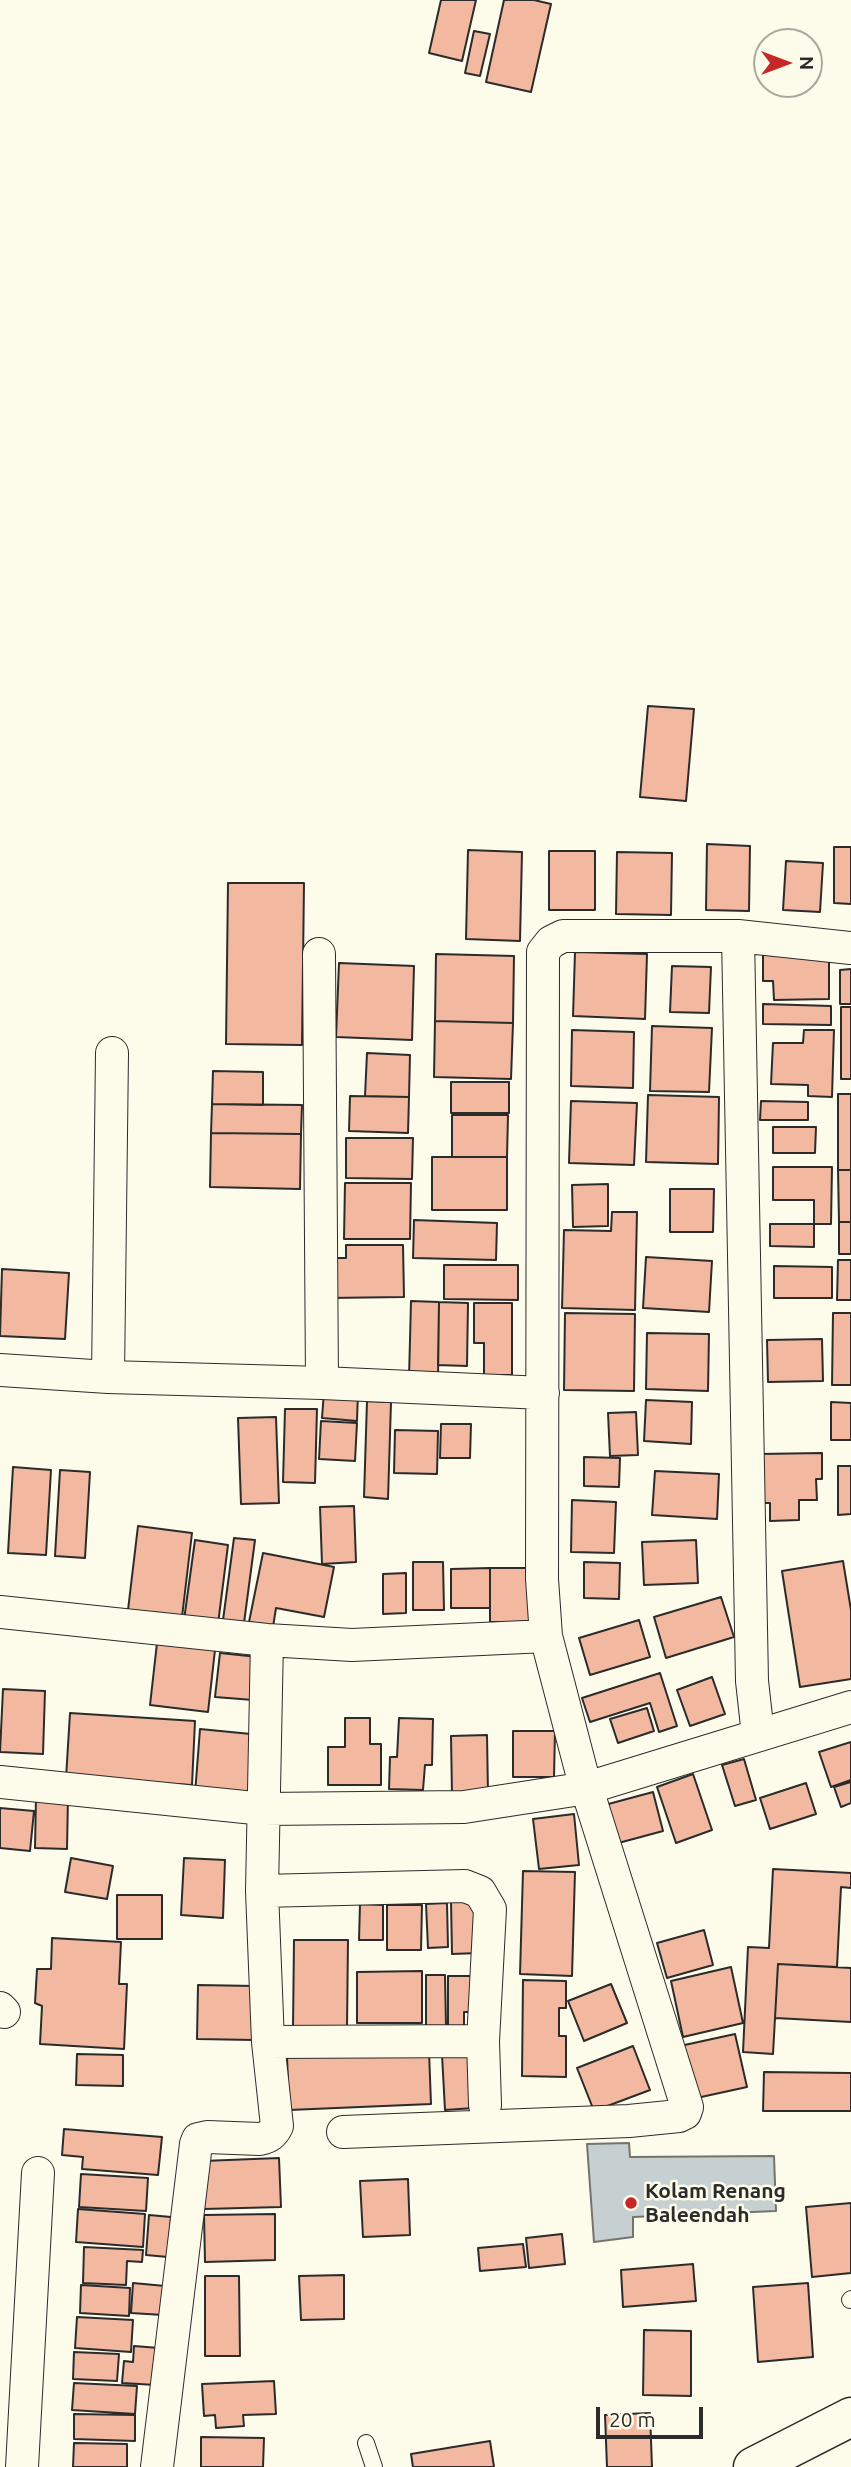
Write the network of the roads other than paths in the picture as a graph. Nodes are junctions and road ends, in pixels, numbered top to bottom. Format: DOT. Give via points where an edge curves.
graph roads {
  1 [pos="738,936"];
  2 [pos="851,948"];
  3 [pos="319,954"];
  4 [pos="112,1053"];
  5 [pos="0,1370"];
  6 [pos="108,1377"];
  7 [pos="322,1383"];
  8 [pos="543,1394"];
  9 [pos="0,1612"];
  10 [pos="546,1636"];
  11 [pos="267,1640"];
  12 [pos="851,1707"];
  13 [pos="758,1735"];
  14 [pos="0,1782"];
  15 [pos="587,1788"];
  16 [pos="264,1808"];
  17 [pos="262,1891"];
  18 [pos="483,2041"];
  19 [pos="268,2042"];
  20 [pos="485,2105"];
  21 [pos="342,2132"];
  22 [pos="38,2173"];
  23 [pos="851,2417"];
  24 [pos="366,2443"];
  25 [pos="22,2467"];
  26 [pos="157,2467"];
  27 [pos="374,2467"];
  28 [pos="753,2467"];
  1 -- 2 [label="street"];
  1 -- 8 [label="street" via="563,936 543,953"];
  1 -- 13 [label="street" via="752,1681"];
  3 -- 7 [label="street"];
  4 -- 6 [label="street"];
  5 -- 6 [label="street"];
  6 -- 7 [label="street"];
  7 -- 8 [label="street"];
  8 -- 10 [label="street"];
  9 -- 11 [label="street"];
  10 -- 11 [label="street" via="352,1645"];
  10 -- 15 [label="street"];
  11 -- 16 [label="street"];
  12 -- 13 [label="street"];
  13 -- 15 [label="street"];
  14 -- 16 [label="street"];
  15 -- 16 [label="street" via="464,1807"];
  15 -- 21 [label="street" via="687,2107 685,2113 628,2121"];
  16 -- 17 [label="street"];
  17 -- 18 [label="street" via="465,1886 480,1892 490,1909"];
  17 -- 19 [label="street"];
  18 -- 19 [label="street"];
  18 -- 20 [label="street"];
  19 -- 26 [label="street" via="277,2126 273,2134 260,2139 201,2138 196,2144"];
  22 -- 25 [label="street"];
  23 -- 28 [label="main road"];
  24 -- 27 [label="lane"];
}
